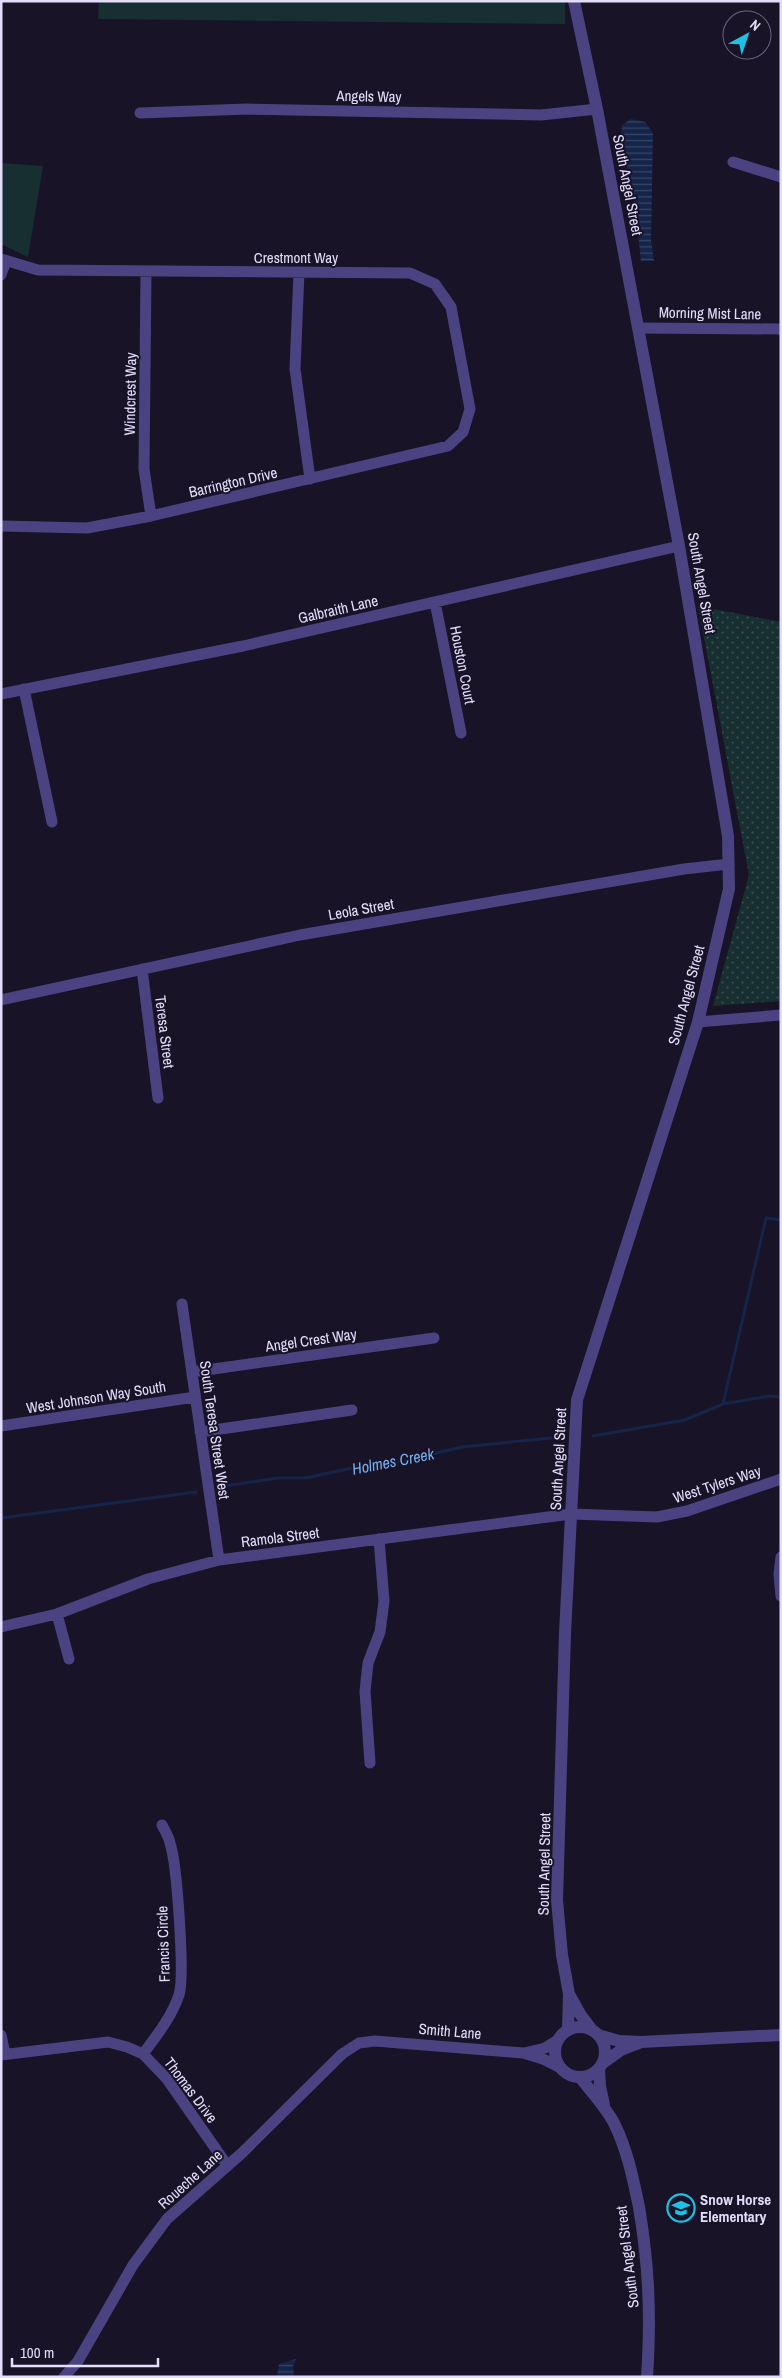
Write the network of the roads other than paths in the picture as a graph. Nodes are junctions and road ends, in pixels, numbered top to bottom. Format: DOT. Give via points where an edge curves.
graph roads {
  1 [pos="574,1"];
  2 [pos="598,109"];
  3 [pos="140,113"];
  4 [pos="733,162"];
  5 [pos="781,177"];
  6 [pos="3,260"];
  7 [pos="146,272"];
  8 [pos="299,272"];
  9 [pos="1,275"];
  10 [pos="638,328"];
  11 [pos="781,329"];
  12 [pos="463,432"];
  13 [pos="310,479"];
  14 [pos="150,516"];
  15 [pos="1,526"];
  16 [pos="679,546"];
  17 [pos="435,602"];
  18 [pos="24,689"];
  19 [pos="1,694"];
  20 [pos="461,733"];
  21 [pos="52,822"];
  22 [pos="728,864"];
  23 [pos="142,969"];
  24 [pos="1,1000"];
  25 [pos="781,1015"];
  26 [pos="698,1022"];
  27 [pos="158,1098"];
  28 [pos="182,1304"];
  29 [pos="434,1338"];
  30 [pos="192,1372"];
  31 [pos="195,1397"];
  32 [pos="352,1410"];
  33 [pos="1,1426"];
  34 [pos="200,1432"];
  35 [pos="780,1483"];
  36 [pos="571,1514"];
  37 [pos="379,1539"];
  38 [pos="781,1557"];
  39 [pos="219,1560"];
  40 [pos="781,1596"];
  41 [pos="57,1614"];
  42 [pos="1,1627"];
  43 [pos="69,1659"];
  44 [pos="370,1763"];
  45 [pos="162,1825"];
  46 [pos="569,1994"];
  47 [pos="568,2030"];
  48 [pos="595,2032"];
  49 [pos="1,2034"];
  50 [pos="781,2035"];
  51 [pos="558,2040"];
  52 [pos="375,2041"];
  53 [pos="641,2042"];
  54 [pos="522,2053"];
  55 [pos="143,2054"];
  56 [pos="3,2055"];
  57 [pos="601,2066"];
  58 [pos="561,2068"];
  59 [pos="580,2077"];
  60 [pos="606,2110"];
  61 [pos="227,2165"];
  62 [pos="64,2377"];
  63 [pos="647,2377"];
  1 -- 2 [label="street, South Angel Street"];
  2 -- 3 [label="street, Angels Way" via="541,115 247,109"];
  2 -- 10 [label="street, South Angel Street"];
  4 -- 5 [label="street"];
  6 -- 7 [label="street, Crestmont Way" via="38,270"];
  6 -- 9 [label="street"];
  7 -- 8 [label="street, Crestmont Way"];
  7 -- 14 [label="street, Windcrest Way" via="144,469"];
  8 -- 12 [label="street, Crestmont Way" via="410,273 435,284 451,308 470,409"];
  8 -- 13 [label="street" via="295,369"];
  10 -- 11 [label="street, Morning Mist Lane"];
  10 -- 16 [label="street, South Angel Street"];
  12 -- 13 [label="street, Barrington Drive" via="448,446"];
  13 -- 14 [label="street, Barrington Drive"];
  14 -- 15 [label="street, Barrington Drive" via="88,528"];
  16 -- 17 [label="street, Galbraith Lane"];
  16 -- 22 [label="street, South Angel Street" via="728,836"];
  17 -- 18 [label="street, Galbraith Lane" via="243,646"];
  17 -- 20 [label="street, Houston Court"];
  18 -- 19 [label="street, Galbraith Lane"];
  18 -- 21 [label="street"];
  22 -- 23 [label="street, Leola Street" via="310,933"];
  22 -- 26 [label="street, South Angel Street" via="729,888"];
  23 -- 24 [label="street, Leola Street"];
  23 -- 27 [label="street, Teresa Street"];
  25 -- 26 [label="street"];
  26 -- 36 [label="street, South Angel Street" via="577,1400"];
  28 -- 30 [label="street, South Teresa Street West"];
  29 -- 30 [label="street, Angel Crest Way"];
  30 -- 31 [label="street, South Teresa Street West"];
  31 -- 33 [label="street, West Johnson Way South"];
  31 -- 34 [label="street, South Teresa Street West"];
  32 -- 34 [label="street"];
  34 -- 39 [label="street, South Teresa Street West"];
  35 -- 36 [label="street, West Tylers Way" via="657,1517"];
  36 -- 37 [label="street, Ramola Street"];
  36 -- 46 [label="street, South Angel Street" via="557,1900"];
  37 -- 39 [label="street, Ramola Street"];
  37 -- 44 [label="street" via="384,1601 380,1632 368,1662 365,1691"];
  38 -- 40 [label="street" via="778,1574"];
  39 -- 41 [label="street, Ramola Street" via="148,1579"];
  41 -- 42 [label="street, Ramola Street"];
  41 -- 43 [label="street"];
  45 -- 55 [label="street, Francis Circle" via="170,1842 174,1864 179,1994 168,2022"];
  46 -- 47 [label="street, South Angel Street"];
  46 -- 48 [label="street, South Angel Street"];
  47 -- 48 [label="street" via="584,2027"];
  47 -- 51 [label="street"];
  48 -- 53 [label="street" via="619,2041"];
  48 -- 57 [label="street" via="605,2049"];
  49 -- 56 [label="street"];
  50 -- 53 [label="street"];
  51 -- 54 [label="street, Smith Lane" via="545,2048"];
  51 -- 58 [label="street" via="555,2054"];
  52 -- 54 [label="street, Smith Lane"];
  52 -- 61 [label="street, Roueche Lane" via="359,2043 342,2054"];
  53 -- 57 [label="street" via="621,2050"];
  54 -- 58 [label="street, Smith Lane"];
  55 -- 56 [label="street, Thomas Drive" via="108,2042"];
  55 -- 61 [label="street, Thomas Drive" via="166,2078"];
  57 -- 59 [label="street" via="594,2074"];
  57 -- 60 [label="street, South Angel Street" via="600,2086"];
  58 -- 59 [label="street" via="572,2076"];
  59 -- 60 [label="street, South Angel Street"];
  60 -- 63 [label="street, South Angel Street" via="627,2154 646,2250 651,2321"];
  61 -- 62 [label="street, Roueche Lane" via="167,2219 133,2265 78,2361"];
}
